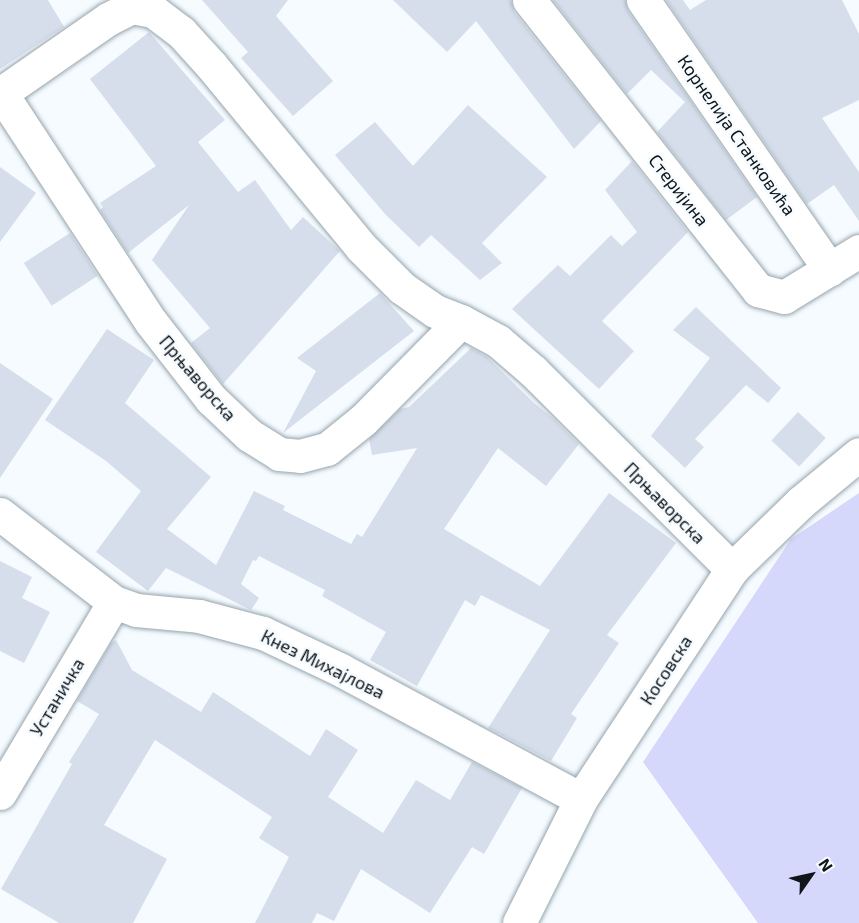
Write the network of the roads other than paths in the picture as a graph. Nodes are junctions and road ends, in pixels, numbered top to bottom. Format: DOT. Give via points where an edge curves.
graph roads {
  1 [pos="530,0"];
  2 [pos="643,0"];
  3 [pos="1,94"];
  4 [pos="859,251"];
  5 [pos="830,270"];
  6 [pos="461,321"];
  7 [pos="859,454"];
  8 [pos="0,514"];
  9 [pos="732,569"];
  10 [pos="114,602"];
  11 [pos="0,793"];
  12 [pos="581,799"];
  13 [pos="519,923"];
  1 -- 5 [label="street, Стеријина" via="758,290 784,297"];
  2 -- 5 [label="street, Корнелија Станковића"];
  3 -- 6 [label="street, Прњаворска" via="108,19 132,7 153,11 181,32 211,65 361,247 402,288 435,311"];
  3 -- 6 [label="street, Прњаворска" via="151,322 212,399 249,435 279,454 300,456 327,449 363,420"];
  4 -- 5 [label="street, Стеријина"];
  6 -- 9 [label="street, Прњаворска" via="498,341 533,371"];
  7 -- 9 [label="street, Косовска" via="801,502"];
  8 -- 10 [label="street, Кнез Михајлова"];
  9 -- 12 [label="street, Косовска"];
  10 -- 11 [label="street, Устаничка"];
  10 -- 12 [label="street, Кнез Михајлова" via="136,610 199,616 263,633 341,670"];
  12 -- 13 [label="street, Косовска"];
}
